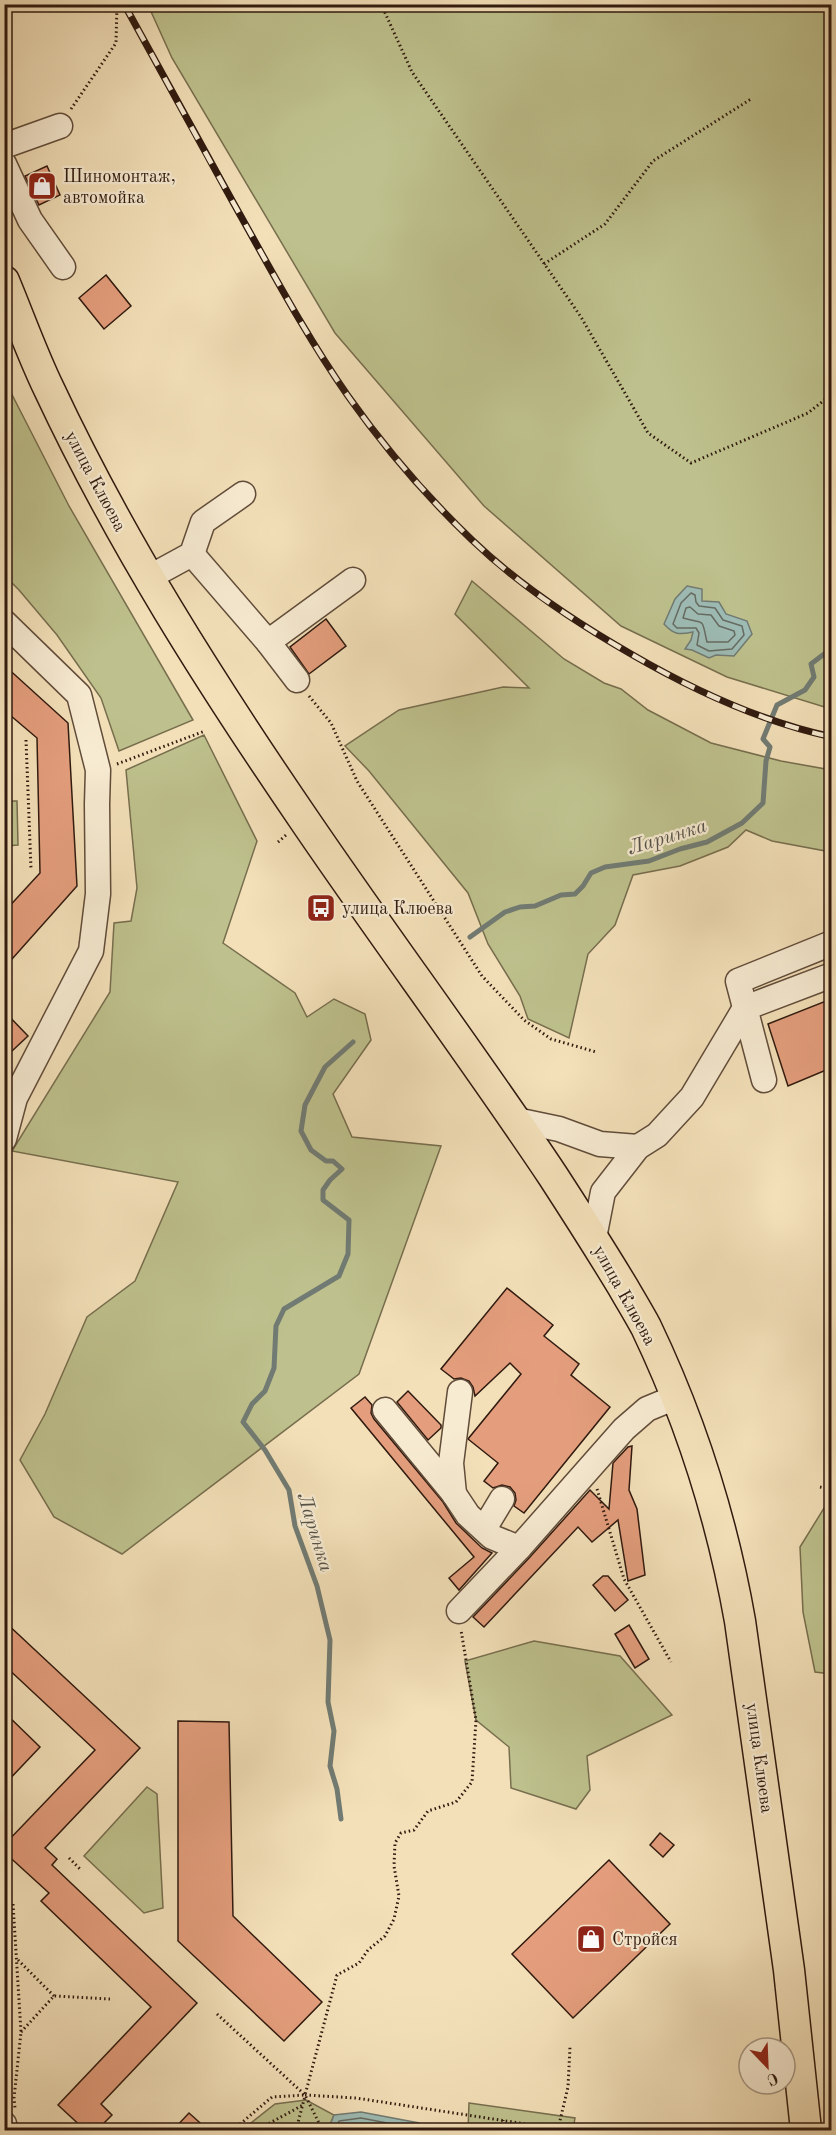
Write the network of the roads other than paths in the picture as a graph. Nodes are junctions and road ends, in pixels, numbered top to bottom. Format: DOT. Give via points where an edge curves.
graph roads {
  1 [pos="60,126"];
  2 [pos="4,146"];
  3 [pos="4,164"];
  4 [pos="63,267"];
  5 [pos="4,281"];
  6 [pos="4,325"];
  7 [pos="48,387"];
  8 [pos="243,494"];
  9 [pos="192,554"];
  10 [pos="148,578"];
  11 [pos="353,580"];
  12 [pos="4,622"];
  13 [pos="268,642"];
  14 [pos="297,680"];
  15 [pos="831,943"];
  16 [pos="831,975"];
  17 [pos="745,1008"];
  18 [pos="764,1080"];
  19 [pos="516,1120"];
  20 [pos="4,1139"];
  21 [pos="638,1147"];
  22 [pos="594,1238"];
  23 [pos="460,1392"];
  24 [pos="676,1397"];
  25 [pos="385,1410"];
  26 [pos="453,1494"];
  27 [pos="502,1499"];
  28 [pos="484,1530"];
  29 [pos="519,1548"];
  30 [pos="459,1611"];
  31 [pos="806,2130"];
  1 -- 2 [label="lane"];
  3 -- 4 [label="lane" via="30,220"];
  5 -- 7 [label="main road, улица Клюева"];
  6 -- 7 [label="main road, улица Клюева"];
  7 -- 10 [label="main road, улица Клюева"];
  8 -- 9 [label="lane" via="203,522"];
  9 -- 10 [label="lane"];
  9 -- 13 [label="lane"];
  10 -- 19 [label="main road, улица Клюева" via="189,648 305,821"];
  11 -- 13 [label="lane"];
  12 -- 20 [label="lane" via="80,695 98,770 98,894 91,951 15,1098"];
  13 -- 14 [label="lane"];
  15 -- 17 [label="lane" via="738,981"];
  16 -- 17 [label="lane"];
  17 -- 18 [label="lane"];
  17 -- 21 [label="lane" via="692,1096 657,1135"];
  19 -- 21 [label="lane" via="559,1129 600,1144"];
  19 -- 22 [label="main road, улица Клюева"];
  21 -- 22 [label="lane" via="603,1192"];
  22 -- 24 [label="main road, улица Клюева" via="645,1325"];
  23 -- 26 [label="lane" via="451,1463"];
  24 -- 29 [label="lane" via="647,1409 624,1429"];
  24 -- 31 [label="main road, улица Клюева" via="715,1506 734,1581 789,1970"];
  25 -- 26 [label="lane"];
  26 -- 28 [label="lane"];
  27 -- 28 [label="lane"];
  28 -- 29 [label="lane"];
  29 -- 30 [label="lane"];
}
